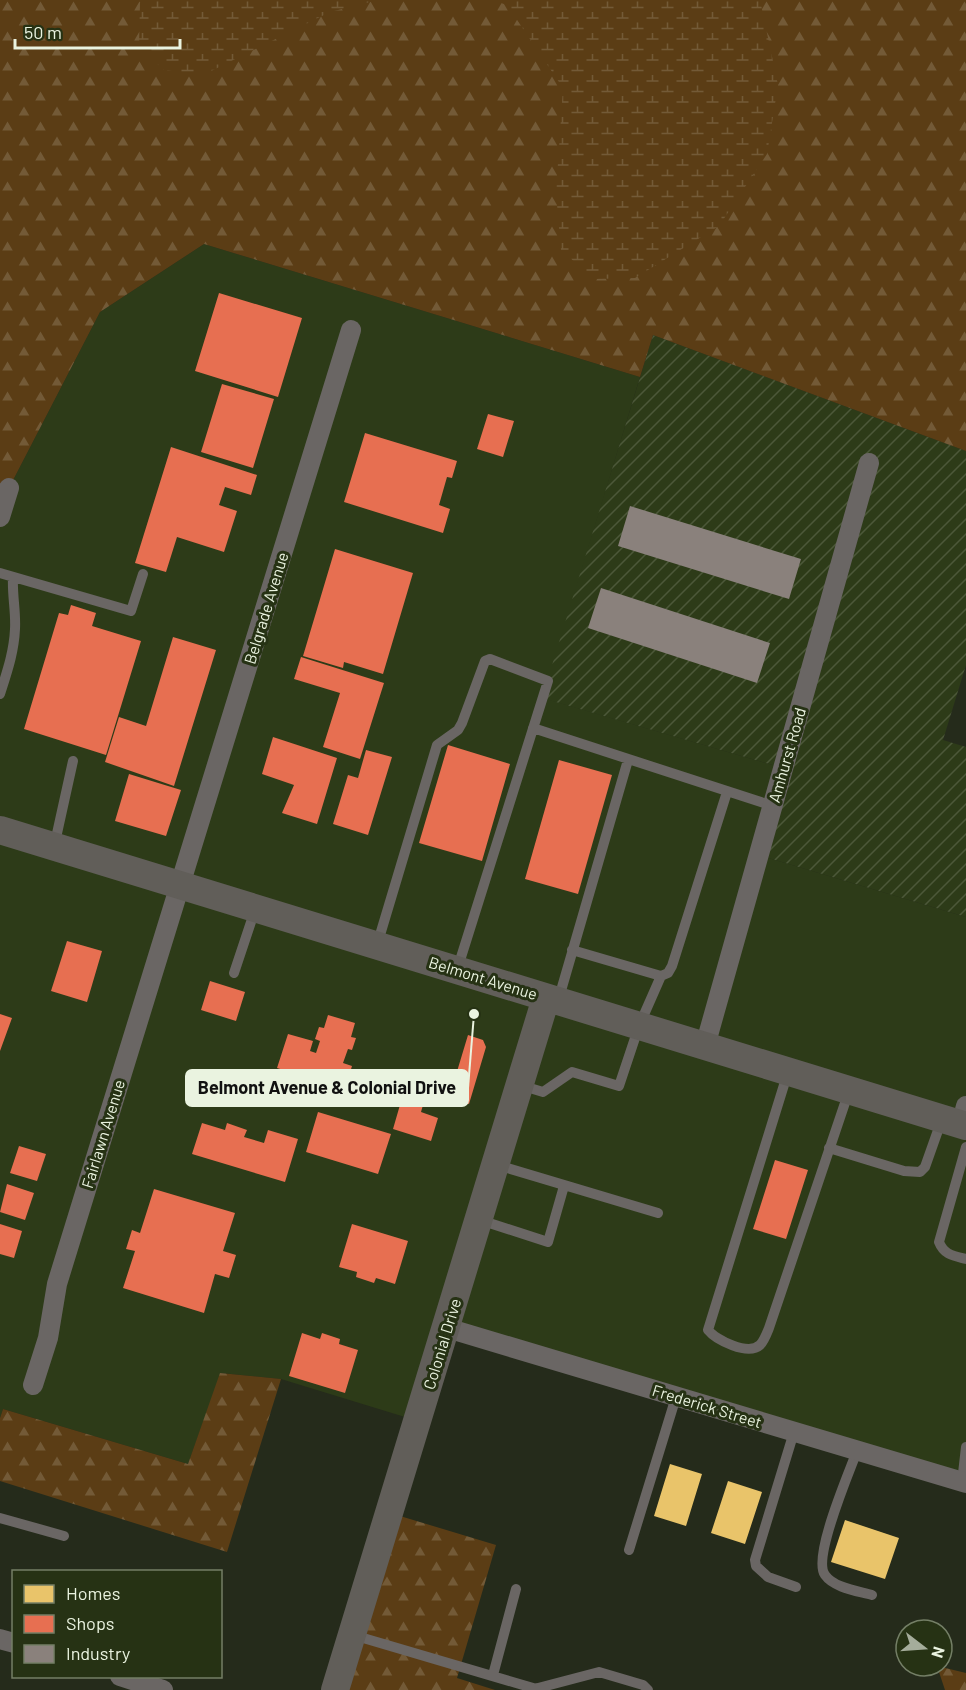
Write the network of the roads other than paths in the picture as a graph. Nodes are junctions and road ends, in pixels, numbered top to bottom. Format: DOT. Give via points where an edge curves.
graph roads {
  1 [pos="351,330"];
  2 [pos="869,463"];
  3 [pos="9,488"];
  4 [pos="0,517"];
  5 [pos="0,573"];
  6 [pos="143,574"];
  7 [pos="14,577"];
  8 [pos="0,694"];
  9 [pos="533,728"];
  10 [pos="628,760"];
  11 [pos="73,761"];
  12 [pos="727,792"];
  13 [pos="773,806"];
  14 [pos="0,830"];
  15 [pos="54,847"];
  16 [pos="180,885"];
  17 [pos="255,908"];
  18 [pos="376,946"];
  19 [pos="572,950"];
  20 [pos="457,970"];
  21 [pos="234,973"];
  22 [pos="661,976"];
  23 [pos="552,1000"];
  24 [pos="639,1026"];
  25 [pos="705,1047"];
  26 [pos="788,1072"];
  27 [pos="519,1085"];
  28 [pos="849,1090"];
  29 [pos="960,1125"];
  30 [pos="829,1148"];
  31 [pos="495,1164"];
  32 [pos="564,1186"];
  33 [pos="658,1213"];
  34 [pos="479,1220"];
  35 [pos="966,1259"];
  36 [pos="447,1328"];
  37 [pos="33,1385"];
  38 [pos="676,1397"];
  39 [pos="794,1432"];
  40 [pos="966,1447"];
  41 [pos="857,1451"];
  42 [pos="964,1483"];
  43 [pos="0,1518"];
  44 [pos="64,1536"];
  45 [pos="629,1550"];
  46 [pos="796,1587"];
  47 [pos="516,1589"];
  48 [pos="872,1595"];
  49 [pos="352,1635"];
  50 [pos="493,1675"];
  51 [pos="123,1678"];
  52 [pos="539,1689"];
  53 [pos="163,1690"];
  54 [pos="335,1690"];
  55 [pos="648,1690"];
  1 -- 16 [label="street, Belgrade Avenue"];
  2 -- 13 [label="street, Amhurst Road"];
  3 -- 4 [label="street"];
  5 -- 7 [label="lane"];
  6 -- 7 [label="lane" via="131,611"];
  7 -- 8 [label="lane" via="13,650"];
  9 -- 10 [label="lane"];
  9 -- 18 [label="lane" via="548,681 489,658 458,730 437,745"];
  9 -- 20 [label="lane"];
  10 -- 12 [label="lane"];
  10 -- 19 [label="lane"];
  11 -- 15 [label="lane"];
  12 -- 13 [label="lane"];
  12 -- 22 [label="lane" via="672,966"];
  13 -- 25 [label="street, Amhurst Road"];
  14 -- 15 [label="main road, Belmont Avenue"];
  15 -- 16 [label="main road, Belmont Avenue"];
  16 -- 17 [label="main road, Belmont Avenue"];
  16 -- 37 [label="street, Fairlawn Avenue" via="57,1284 52,1321"];
  17 -- 18 [label="main road, Belmont Avenue"];
  17 -- 21 [label="lane"];
  18 -- 20 [label="main road, Belmont Avenue"];
  19 -- 22 [label="lane"];
  19 -- 23 [label="lane"];
  20 -- 23 [label="main road, Belmont Avenue"];
  22 -- 24 [label="lane"];
  23 -- 24 [label="main road, Belmont Avenue"];
  23 -- 27 [label="main road, Colonial Drive"];
  24 -- 25 [label="main road, Belmont Avenue"];
  24 -- 27 [label="lane" via="619,1086 572,1072 543,1092"];
  25 -- 26 [label="main road, Belmont Avenue"];
  26 -- 28 [label="main road, Belmont Avenue"];
  26 -- 30 [label="lane" via="713,1310 708,1330 716,1340 752,1349 760,1345"];
  27 -- 31 [label="main road, Colonial Drive"];
  28 -- 29 [label="main road, Belmont Avenue"];
  28 -- 30 [label="lane"];
  29 -- 30 [label="lane" via="920,1172 904,1171"];
  29 -- 35 [label="lane" via="939,1242 942,1250"];
  31 -- 32 [label="lane"];
  31 -- 34 [label="main road, Colonial Drive"];
  32 -- 33 [label="lane"];
  32 -- 34 [label="lane" via="548,1242"];
  34 -- 36 [label="main road, Colonial Drive"];
  36 -- 38 [label="street, Frederick Street"];
  36 -- 49 [label="main road, Colonial Drive"];
  38 -- 39 [label="street, Frederick Street"];
  38 -- 45 [label="lane"];
  39 -- 41 [label="street, Frederick Street"];
  39 -- 46 [label="lane" via="755,1560 768,1577"];
  40 -- 42 [label="lane"];
  41 -- 42 [label="street, Frederick Street"];
  41 -- 48 [label="lane" via="825,1540 821,1568 827,1578 842,1586"];
  43 -- 44 [label="lane"];
  47 -- 50 [label="lane"];
  49 -- 50 [label="lane"];
  49 -- 54 [label="main road, Colonial Drive"];
  50 -- 52 [label="lane"];
  51 -- 53 [label="street"];
  52 -- 55 [label="lane" via="600,1672"];
}
